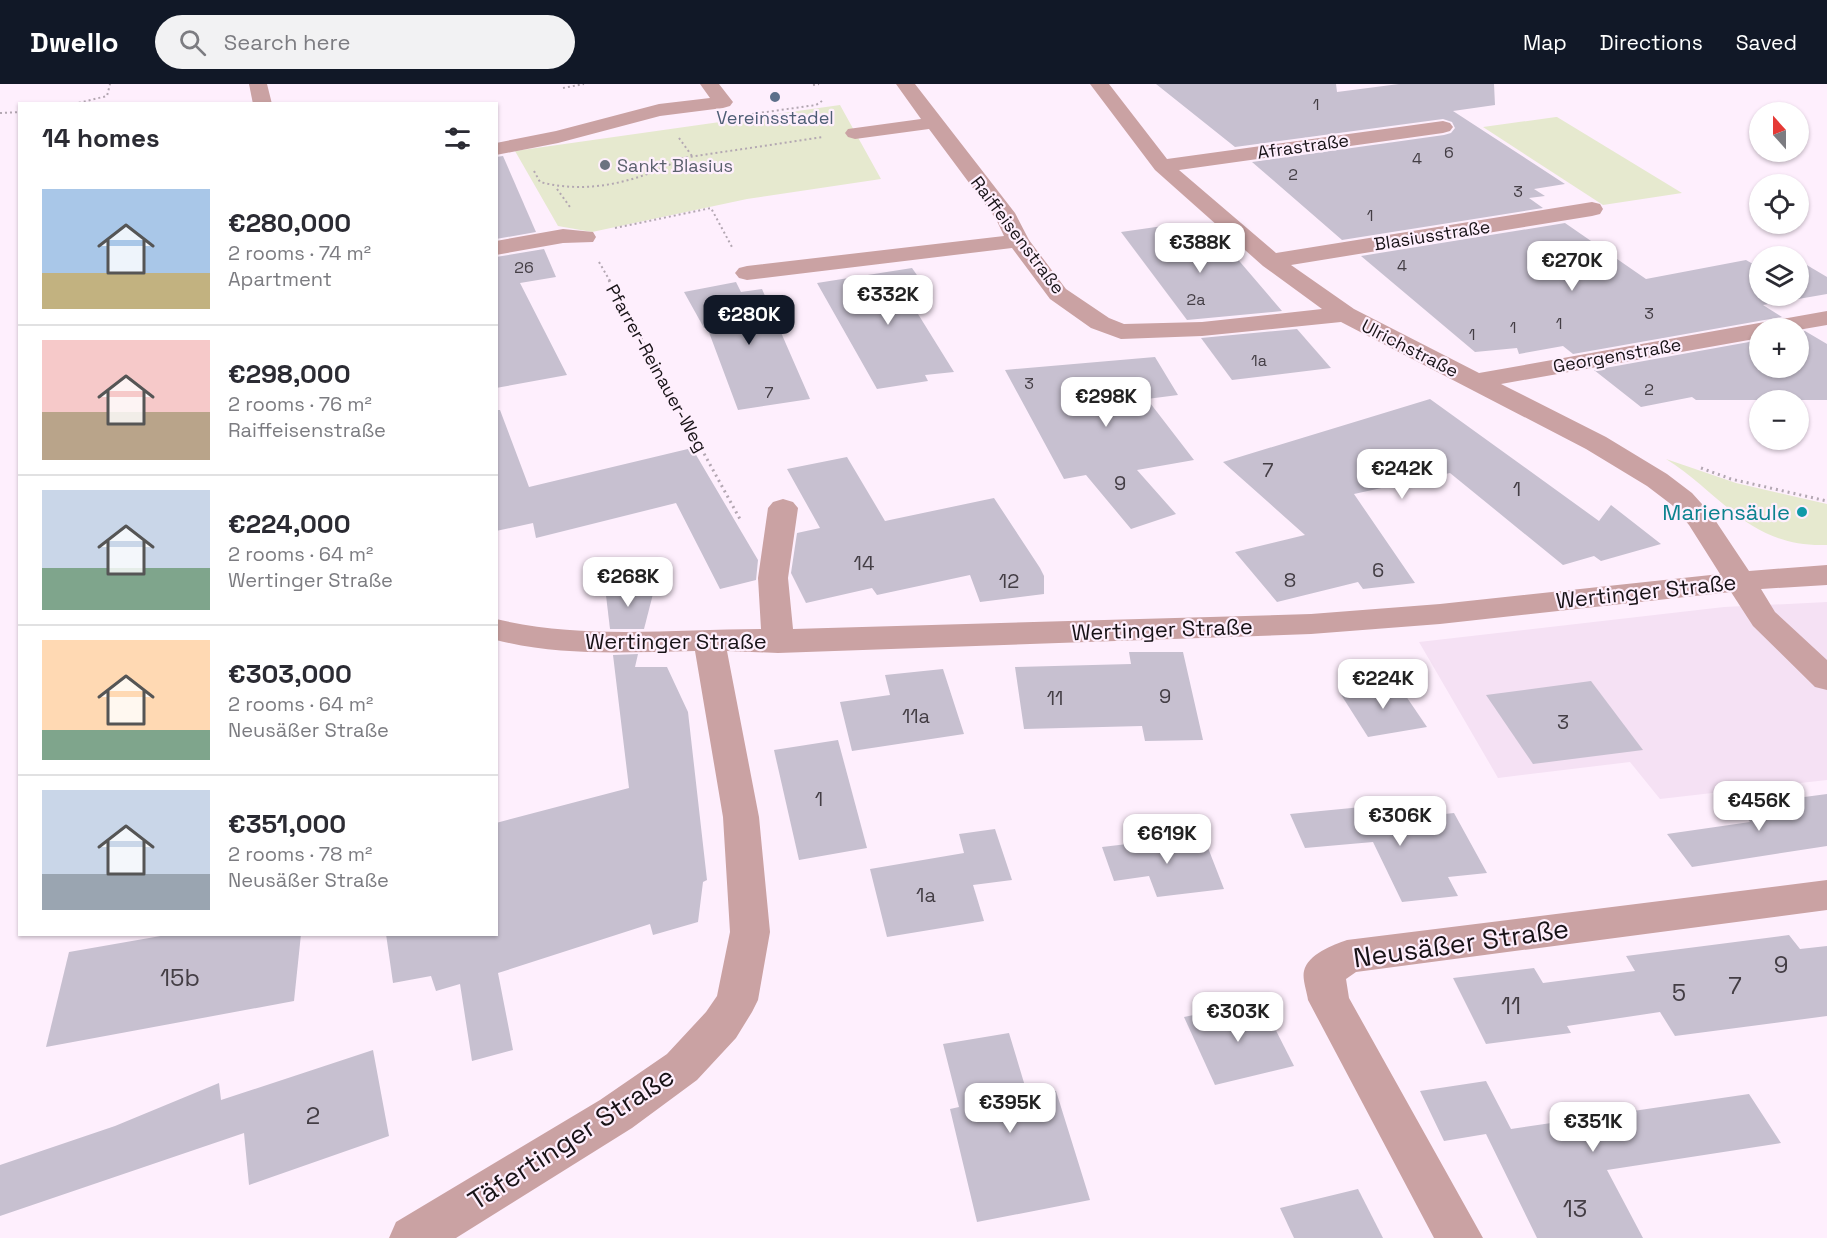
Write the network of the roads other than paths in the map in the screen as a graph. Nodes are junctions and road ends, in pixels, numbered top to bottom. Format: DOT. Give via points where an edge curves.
graph roads {
  1 [pos="258,84"];
  2 [pos="709,84"];
  3 [pos="904,84"];
  4 [pos="1099,84"];
  5 [pos="262,102"];
  6 [pos="933,123"];
  7 [pos="1443,127"];
  8 [pos="855,133"];
  9 [pos="498,149"];
  10 [pos="1162,166"];
  11 [pos="1592,209"];
  12 [pos="580,237"];
  13 [pos="1018,241"];
  14 [pos="498,248"];
  15 [pos="1271,261"];
  16 [pos="747,273"];
  17 [pos="1345,314"];
  18 [pos="1827,318"];
  19 [pos="1809,321"];
  20 [pos="1749,332"];
  21 [pos="1475,381"];
  22 [pos="783,508"];
  23 [pos="1827,575"];
  24 [pos="1741,580"];
  25 [pos="498,630"];
  26 [pos="709,640"];
  27 [pos="778,642"];
  28 [pos="1820,665"];
  29 [pos="1827,895"];
  30 [pos="413,1238"];
  31 [pos="1459,1238"];
  1 -- 5 [label="street"];
  2 -- 9 [label="street" via="723,102 659,110"];
  3 -- 6 [label="street, Raiffeisenstraße"];
  4 -- 10 [label="street, Ulrichstraße"];
  6 -- 8 [label="street"];
  6 -- 13 [label="street, Raiffeisenstraße" via="1007,218"];
  7 -- 10 [label="street, Afrastraße"];
  10 -- 15 [label="street, Ulrichstraße"];
  11 -- 15 [label="street, Blasiusstraße"];
  12 -- 14 [label="street" via="563,236"];
  13 -- 16 [label="street"];
  13 -- 17 [label="street, Raiffeisenstraße" via="1058,294 1121,332 1202,329"];
  15 -- 17 [label="street, Ulrichstraße"];
  17 -- 21 [label="street, Ulrichstraße"];
  18 -- 19 [label="street"];
  20 -- 21 [label="street, Georgenstraße"];
  21 -- 24 [label="street, Ulrichstraße" via="1596,443 1665,486 1701,520"];
  22 -- 27 [label="street" via="773,578"];
  23 -- 24 [label="street, Wertinger Straße"];
  24 -- 27 [label="street, Wertinger Straße" via="1374,621"];
  24 -- 28 [label="street, Ulrichstraße" via="1764,619"];
  25 -- 26 [label="street, Wertinger Straße" via="554,641"];
  26 -- 27 [label="street, Wertinger Straße"];
  26 -- 30 [label="street, Täfertinger Straße" via="742,829 750,932 737,1000 721,1025 682,1067 616,1114"];
  29 -- 31 [label="street, Neusäßer Straße" via="1347,957 1324,972 1329,1000"];
}
